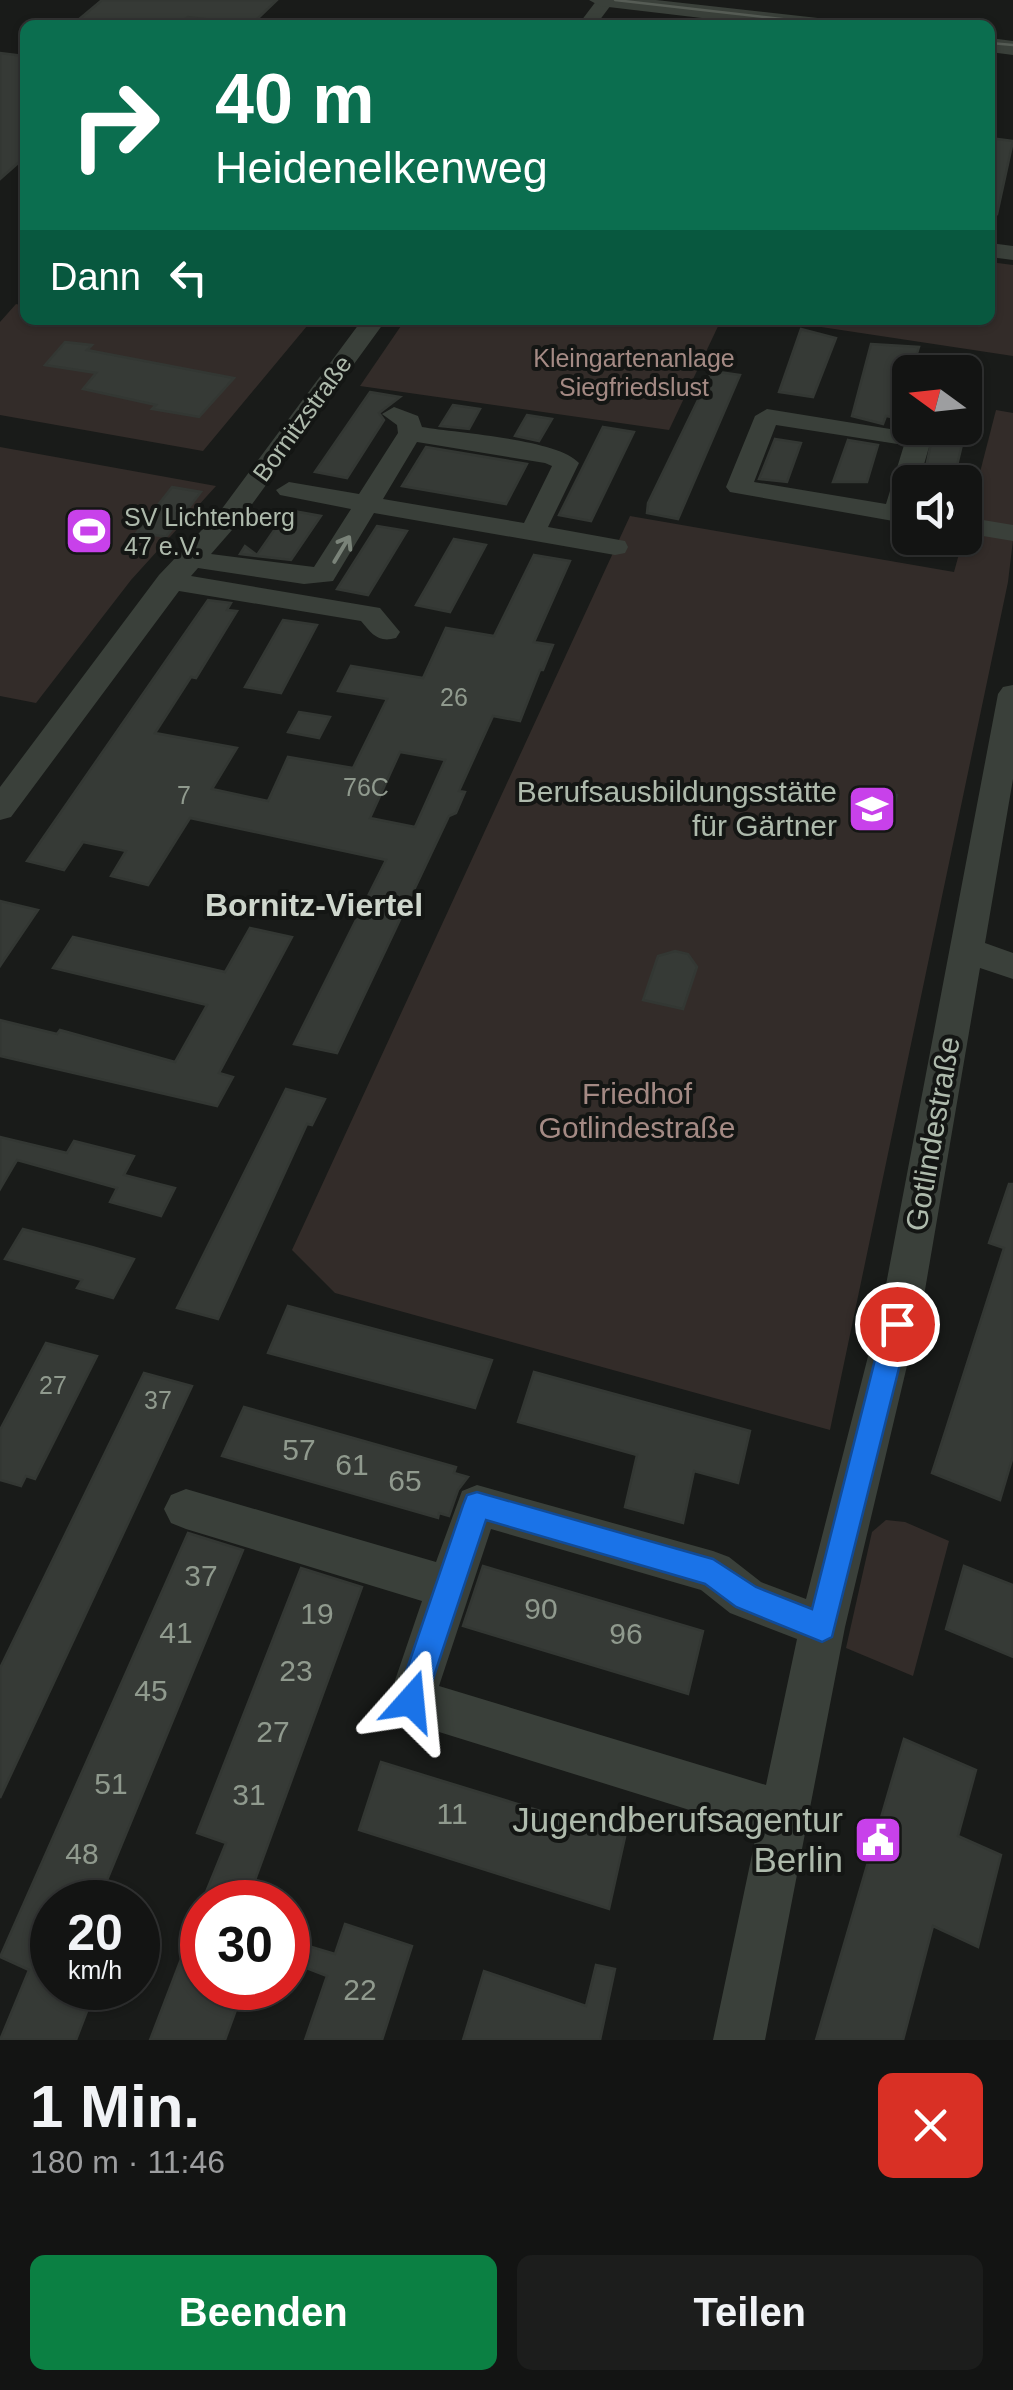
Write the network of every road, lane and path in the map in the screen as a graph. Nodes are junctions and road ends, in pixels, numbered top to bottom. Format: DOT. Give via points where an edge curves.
graph roads {
  1 [pos="602,0"];
  2 [pos="775,20"];
  3 [pos="370,325"];
  4 [pos="289,490"];
  5 [pos="369,504"];
  6 [pos="904,514"];
  7 [pos="982,527"];
  8 [pos="533,532"];
  9 [pos="1013,532"];
  10 [pos="615,547"];
  11 [pos="190,559"];
  12 [pos="169,581"];
  13 [pos="386,632"];
  14 [pos="1013,694"];
  15 [pos="0,809"];
  16 [pos="967,950"];
  17 [pos="1013,966"];
  18 [pos="186,1510"];
  19 [pos="449,1588"];
  20 [pos="822,1627"];
  21 [pos="784,1815"];
  22 [pos="739,2040"];
  1 -- 2 [label="street"];
  3 -- 11 [label="street, Bornitzstraße" via="230,516"];
  4 -- 5 [label="street, Bornitzstraße"];
  5 -- 8 [label="street, Bornitzstraße"];
  5 -- 8 [label="street" via="402,424 566,464"];
  11 -- 5 [label="street, one-way" via="316,578 328,571"];
  6 -- 6 [label="street" via="918,440 767,416 739,487"];
  7 -- 9 [label="street"];
  8 -- 10 [label="street, Bornitzstraße"];
  11 -- 12 [label="street, Bornitzstraße"];
  12 -- 13 [label="street" via="370,614"];
  12 -- 15 [label="street, Bornitzstraße"];
  14 -- 16 [label="street, Gotlindestraße"];
  16 -- 17 [label="street"];
  16 -- 20 [label="street, Gotlindestraße" via="905,1290"];
  18 -- 19 [label="street"];
  19 -- 20 [label="street" via="477,1505 713,1572 746,1598"];
  19 -- 21 [label="street" via="411,1701"];
  20 -- 21 [label="street, Gotlindestraße"];
  21 -- 22 [label="street, Gotlindestraße"];
}
